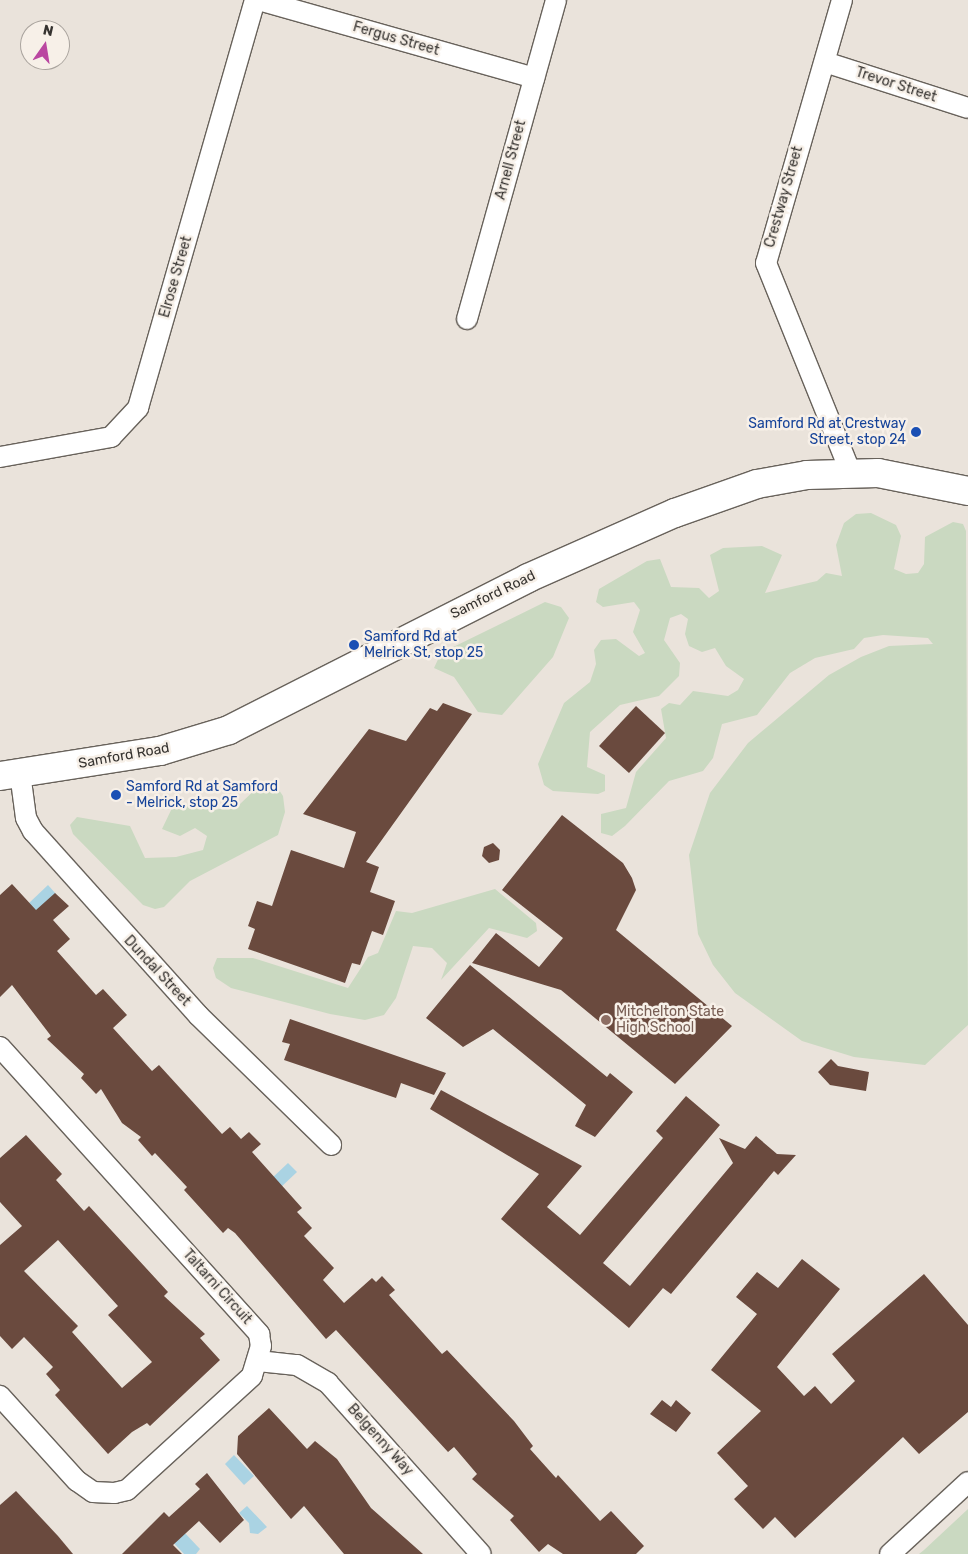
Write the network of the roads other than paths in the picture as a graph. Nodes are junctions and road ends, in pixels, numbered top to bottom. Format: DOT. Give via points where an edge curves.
graph roads {
  1 [pos="257,0"];
  2 [pos="556,0"];
  3 [pos="842,0"];
  4 [pos="825,62"];
  5 [pos="534,78"];
  6 [pos="968,108"];
  7 [pos="467,319"];
  8 [pos="0,457"];
  9 [pos="851,473"];
  10 [pos="968,491"];
  11 [pos="10,774"];
  12 [pos="0,1047"];
  13 [pos="331,1145"];
  14 [pos="258,1360"];
  15 [pos="0,1396"];
  16 [pos="968,1482"];
  17 [pos="481,1554"];
  18 [pos="890,1554"];
  1 -- 5 [label="street, Fergus Street"];
  1 -- 8 [label="street, Elrose Street" via="138,408 111,437"];
  2 -- 5 [label="street, Arnell Street"];
  3 -- 4 [label="street, Crestway Street"];
  4 -- 6 [label="street, Trevor Street"];
  4 -- 9 [label="street, Crestway Street" via="766,263"];
  5 -- 7 [label="street, Arnell Street"];
  9 -- 10 [label="main road, Samford Road" via="903,476"];
  9 -- 11 [label="main road, Samford Road" via="778,479 675,513 528,578 229,730 160,750"];
  11 -- 13 [label="street, Dundal Street" via="33,831 198,1014"];
  12 -- 14 [label="street, Taltarni Circuit" via="259,1334"];
  14 -- 15 [label="street, Taltarni Circuit" via="252,1376 127,1490 114,1493 93,1492 77,1481"];
  14 -- 17 [label="street, Belgenny Way" via="297,1365 328,1384"];
  16 -- 18 [label="street"];
}
